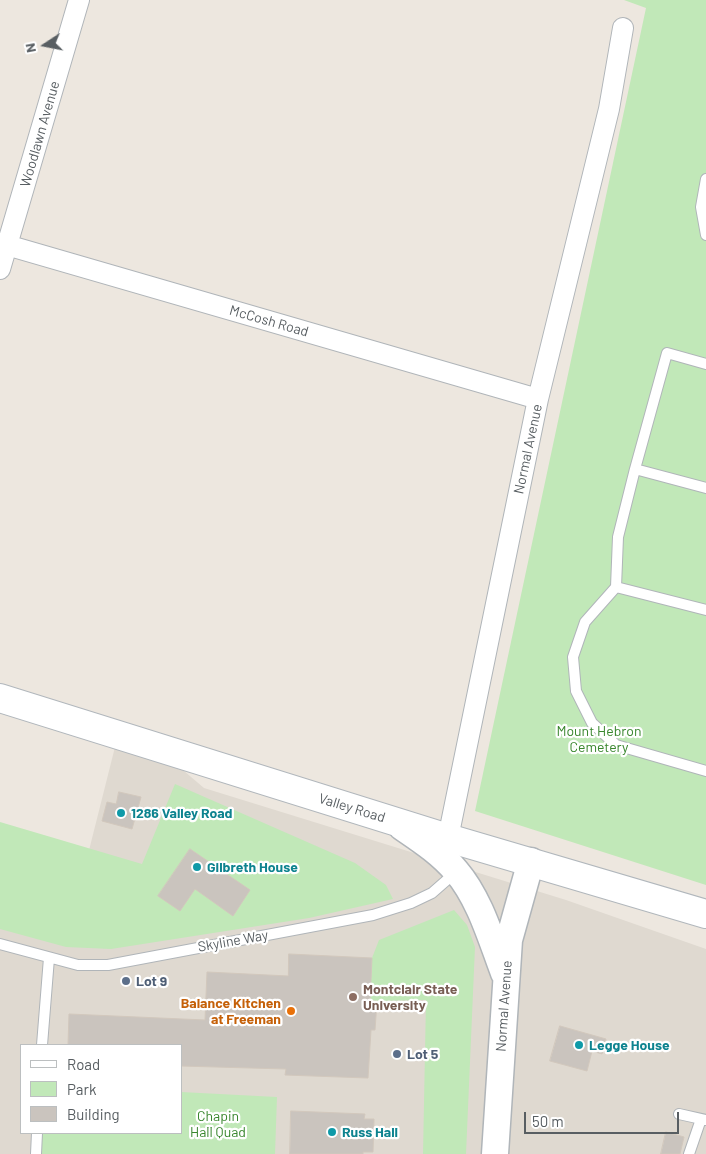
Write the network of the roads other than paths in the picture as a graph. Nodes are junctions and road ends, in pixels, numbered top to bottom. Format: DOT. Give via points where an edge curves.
graph roads {
  1 [pos="79,0"];
  2 [pos="623,28"];
  3 [pos="706,179"];
  4 [pos="706,235"];
  5 [pos="4,245"];
  6 [pos="0,268"];
  7 [pos="706,364"];
  8 [pos="538,399"];
  9 [pos="635,469"];
  10 [pos="706,488"];
  11 [pos="616,587"];
  12 [pos="706,610"];
  13 [pos="0,698"];
  14 [pos="706,771"];
  15 [pos="393,820"];
  16 [pos="448,838"];
  17 [pos="531,861"];
  18 [pos="457,872"];
  19 [pos="706,914"];
  20 [pos="0,944"];
  21 [pos="49,958"];
  22 [pos="505,976"];
  23 [pos="42,1044"];
  24 [pos="679,1114"];
  25 [pos="704,1120"];
  26 [pos="37,1134"];
  27 [pos="36,1154"];
  28 [pos="495,1154"];
  29 [pos="689,1154"];
  1 -- 5 [label="street, Woodlawn Avenue"];
  2 -- 8 [label="street, Normal Avenue" via="609,109"];
  3 -- 4 [label="lane" via="702,208"];
  5 -- 6 [label="street, Woodlawn Avenue"];
  5 -- 8 [label="street, McCosh Road"];
  7 -- 9 [label="lane" via="667,353"];
  8 -- 16 [label="street, Normal Avenue"];
  9 -- 10 [label="lane"];
  9 -- 11 [label="lane" via="618,537"];
  11 -- 12 [label="lane"];
  11 -- 14 [label="lane" via="585,622 573,657 576,691 592,723 616,745"];
  13 -- 15 [label="main road, Valley Road"];
  15 -- 16 [label="main road, Valley Road"];
  15 -- 18 [label="street" via="429,845"];
  16 -- 17 [label="main road, Valley Road"];
  16 -- 18 [label="street, Normal Avenue" via="449,852"];
  17 -- 19 [label="main road, Valley Road"];
  17 -- 22 [label="street, Normal Avenue" via="509,940"];
  18 -- 21 [label="lane, Skyline Way" via="432,893 411,903 339,923 108,965 78,965"];
  18 -- 22 [label="street" via="477,904"];
  20 -- 21 [label="lane, Skyline Way"];
  21 -- 23 [label="lane"];
  22 -- 28 [label="street, Normal Avenue"];
  24 -- 25 [label="lane"];
  25 -- 29 [label="lane"];
  26 -- 27 [label="lane"];
}
